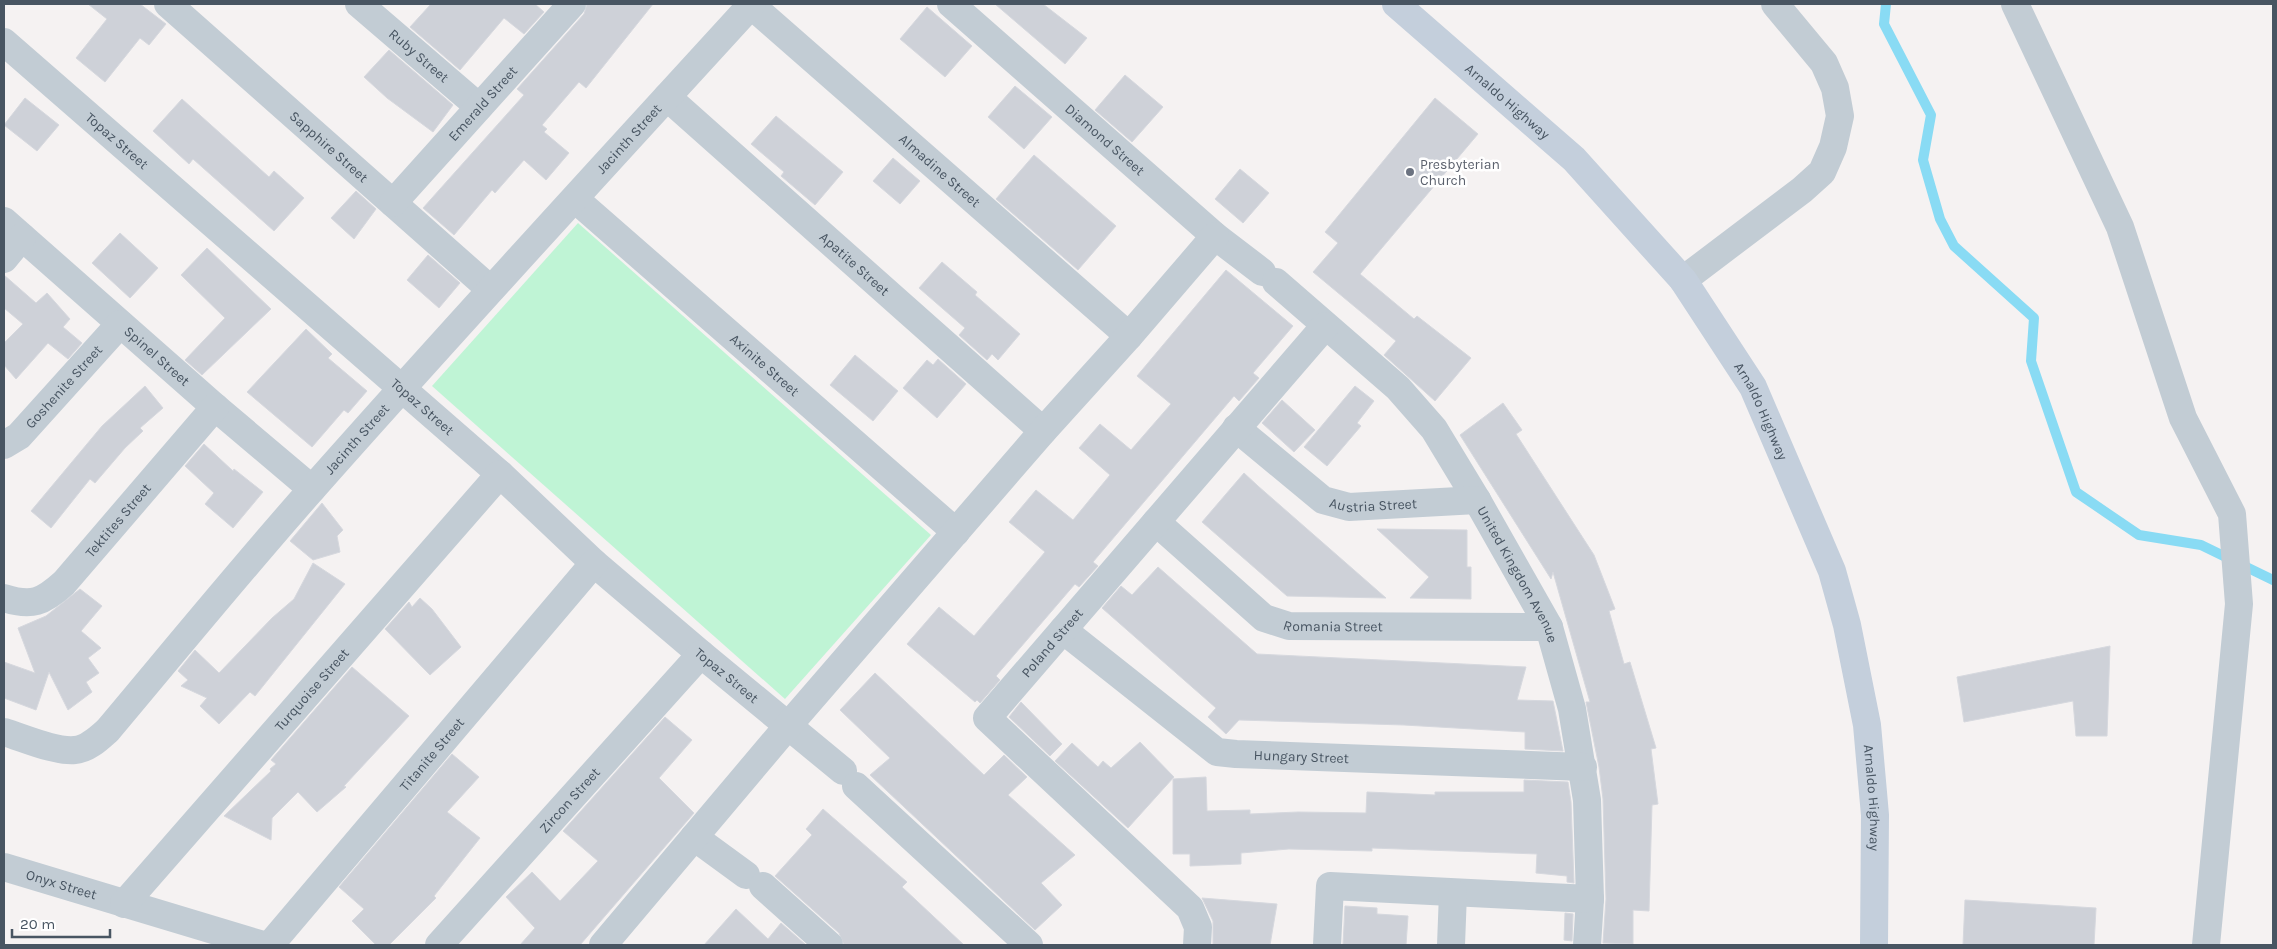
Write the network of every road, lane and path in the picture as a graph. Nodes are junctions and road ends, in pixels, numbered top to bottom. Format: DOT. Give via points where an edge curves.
graph roads {
  1 [pos="168,4"];
  2 [pos="359,4"];
  3 [pos="751,4"];
  4 [pos="951,4"];
  5 [pos="1396,4"];
  6 [pos="1775,4"];
  7 [pos="2014,4"];
  8 [pos="567,5"];
  9 [pos="4,42"];
  10 [pos="667,97"];
  11 [pos="479,107"];
  12 [pos="575,199"];
  13 [pos="393,203"];
  14 [pos="13,229"];
  15 [pos="1215,236"];
  16 [pos="4,259"];
  17 [pos="1269,277"];
  18 [pos="1683,280"];
  19 [pos="490,289"];
  20 [pos="120,324"];
  21 [pos="1325,326"];
  22 [pos="1129,336"];
  23 [pos="402,390"];
  24 [pos="215,406"];
  25 [pos="1236,428"];
  26 [pos="1043,431"];
  27 [pos="4,445"];
  28 [pos="500,474"];
  29 [pos="312,489"];
  30 [pos="1478,500"];
  31 [pos="1156,522"];
  32 [pos="956,532"];
  33 [pos="594,563"];
  34 [pos="4,598"];
  35 [pos="1549,627"];
  36 [pos="1063,630"];
  37 [pos="701,654"];
  38 [pos="787,727"];
  39 [pos="4,732"];
  40 [pos="1583,767"];
  41 [pos="694,838"];
  42 [pos="4,867"];
  43 [pos="1453,893"];
  44 [pos="1590,899"];
  45 [pos="124,904"];
  46 [pos="614,942"];
  47 [pos="263,945"];
  48 [pos="270,945"];
  49 [pos="439,945"];
  50 [pos="829,945"];
  51 [pos="1029,945"];
  52 [pos="1197,945"];
  53 [pos="1327,945"];
  54 [pos="1451,945"];
  55 [pos="1587,945"];
  56 [pos="1874,945"];
  57 [pos="2206,945"];
  1 -- 13 [label="street, Sapphire Street"];
  2 -- 11 [label="street, Ruby Street"];
  3 -- 10 [label="street, Jacinth Street"];
  3 -- 22 [label="street, Almadine Street"];
  4 -- 15 [label="street, Diamond Street"];
  5 -- 18 [label="main road, Arnaldo Highway" via="1574,159"];
  6 -- 18 [label="street" via="1824,63 1835,88 1840,116 1833,147 1822,172 1802,190"];
  7 -- 57 [label="street" via="2120,227 2183,418 2232,514 2239,604"];
  8 -- 11 [label="street, Emerald Street"];
  9 -- 23 [label="street, Topaz Street"];
  10 -- 12 [label="street, Jacinth Street"];
  10 -- 26 [label="street, Apatite Street"];
  11 -- 13 [label="street, Emerald Street"];
  12 -- 19 [label="street, Jacinth Street"];
  12 -- 32 [label="street, Axinite Street"];
  13 -- 19 [label="street, Sapphire Street"];
  14 -- 16 [label="street"];
  14 -- 20 [label="street, Spinel Street"];
  15 -- 17 [label="street, Diamond Street"];
  15 -- 22 [label="street"];
  17 -- 21 [label="street, United Kingdom Avenue"];
  18 -- 56 [label="main road, Arnaldo Highway" via="1753,387 1832,571 1847,625 1867,725 1875,815"];
  19 -- 23 [label="street, Jacinth Street"];
  20 -- 24 [label="street, Spinel Street"];
  20 -- 27 [label="street, Goshenite Street" via="19,436"];
  21 -- 25 [label="street, Poland Street"];
  21 -- 30 [label="street, United Kingdom Avenue" via="1398,388 1434,429"];
  22 -- 26 [label="street"];
  23 -- 28 [label="street, Topaz Street"];
  23 -- 29 [label="street, Jacinth Street"];
  24 -- 29 [label="street, Spinel Street"];
  24 -- 34 [label="street, Tektites Street" via="47,599 32,602"];
  25 -- 30 [label="street, Austria Street" via="1323,500 1349,507"];
  25 -- 31 [label="street, Poland Street"];
  26 -- 32 [label="street"];
  28 -- 33 [label="street, Topaz Street"];
  28 -- 45 [label="street, Turquoise Street"];
  29 -- 39 [label="street, Jacinth Street" via="94,743 76,750 55,748"];
  30 -- 35 [label="street, United Kingdom Avenue"];
  31 -- 35 [label="street, Romania Street" via="1264,618 1289,626"];
  31 -- 36 [label="street, Poland Street"];
  32 -- 38 [label="street"];
  33 -- 37 [label="street, Topaz Street"];
  33 -- 48 [label="street, Titanite Street"];
  35 -- 40 [label="street, United Kingdom Avenue" via="1572,709"];
  36 -- 40 [label="street, Hungary Street" via="1217,752"];
  36 -- 52 [label="street, Poland Street" via="987,718 1190,908 1198,927"];
  37 -- 38 [label="street, Topaz Street"];
  37 -- 49 [label="street, Zircon Street"];
  38 -- 41 [label="street"];
  38 -- 51 [label="street, Topaz Street" via="849,779"];
  40 -- 44 [label="street, United Kingdom Avenue"];
  41 -- 46 [label="street"];
  41 -- 50 [label="street" via="755,881"];
  42 -- 45 [label="street, Onyx Street"];
  43 -- 44 [label="street"];
  43 -- 53 [label="street" via="1330,886"];
  43 -- 54 [label="street"];
  44 -- 55 [label="street, United Kingdom Avenue"];
  45 -- 47 [label="street, Onyx Street"];
}
